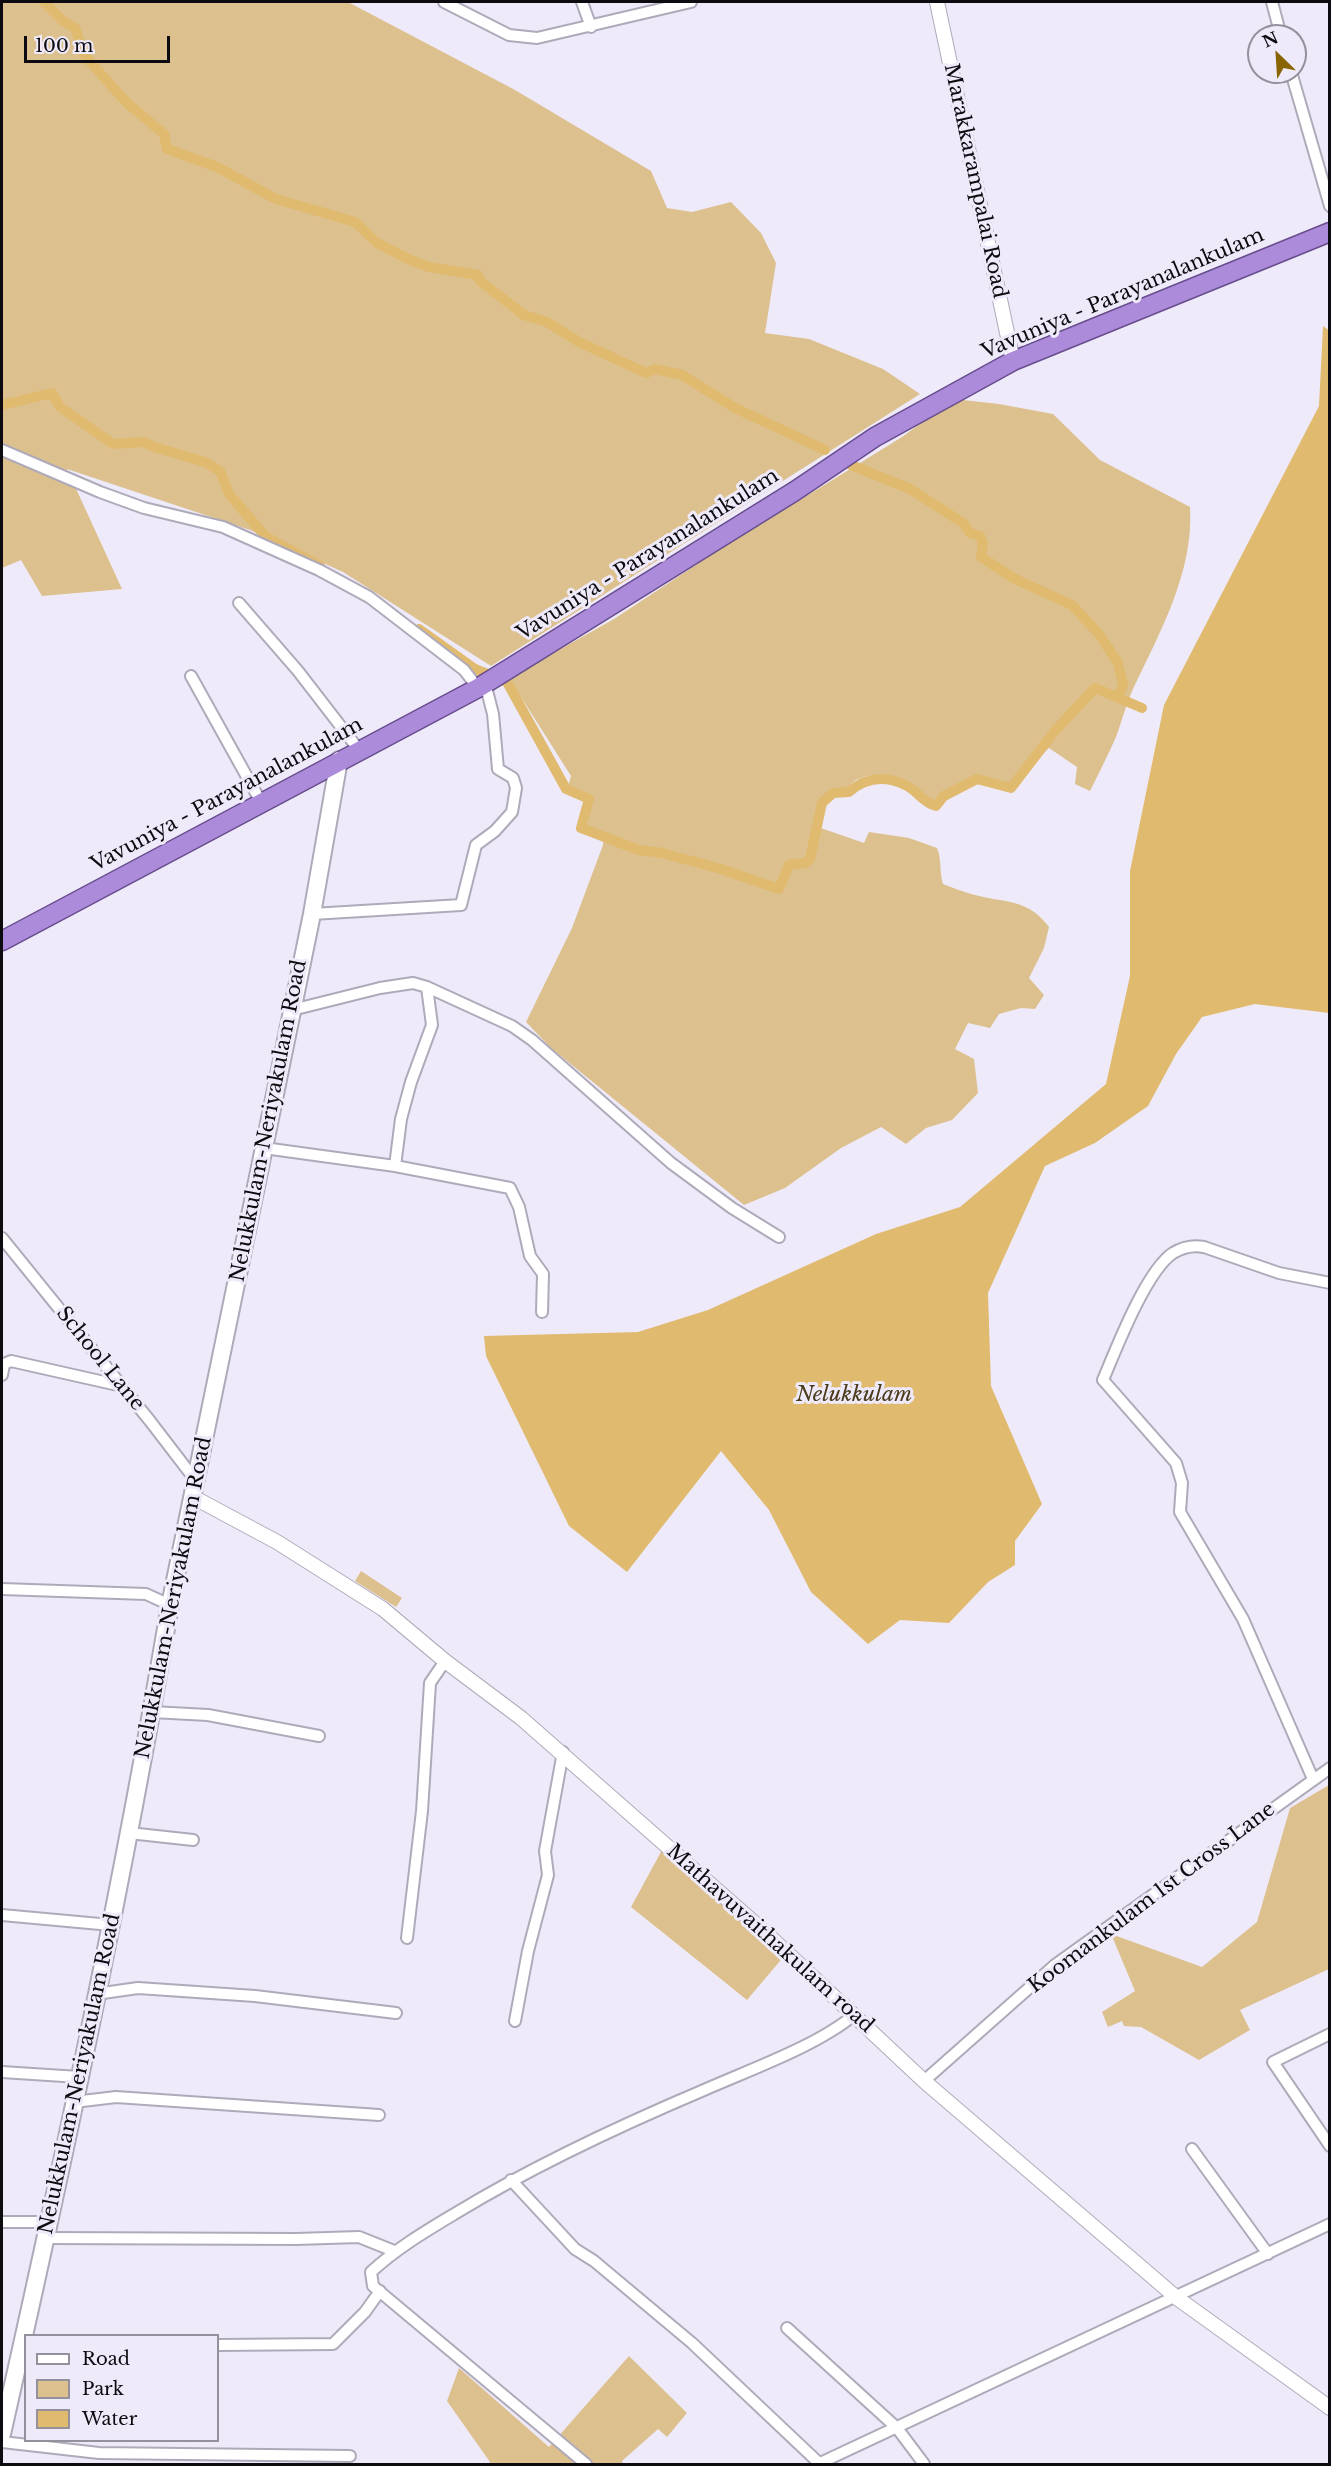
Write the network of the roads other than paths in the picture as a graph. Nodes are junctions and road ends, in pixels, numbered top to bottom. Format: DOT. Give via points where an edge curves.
graph roads {
  1 [pos="444,2"];
  2 [pos="582,2"];
  3 [pos="688,2"];
  4 [pos="937,2"];
  5 [pos="1272,2"];
  6 [pos="1278,24"];
  7 [pos="591,27"];
  8 [pos="1295,84"];
  9 [pos="1329,206"];
  10 [pos="1329,232"];
  11 [pos="1013,361"];
  12 [pos="2,450"];
  13 [pos="239,603"];
  14 [pos="191,676"];
  15 [pos="482,686"];
  16 [pos="359,750"];
  17 [pos="339,760"];
  18 [pos="261,802"];
  19 [pos="312,914"];
  20 [pos="4,934"];
  21 [pos="428,987"];
  22 [pos="292,1010"];
  23 [pos="264,1148"];
  24 [pos="395,1166"];
  25 [pos="779,1237"];
  26 [pos="2,1238"];
  27 [pos="1329,1283"];
  28 [pos="542,1312"];
  29 [pos="2,1375"];
  30 [pos="122,1386"];
  31 [pos="194,1489"];
  32 [pos="2,1589"];
  33 [pos="170,1605"];
  34 [pos="445,1661"];
  35 [pos="152,1712"];
  36 [pos="319,1736"];
  37 [pos="563,1752"];
  38 [pos="1329,1768"];
  39 [pos="1313,1779"];
  40 [pos="129,1833"];
  41 [pos="193,1840"];
  42 [pos="2,1915"];
  43 [pos="111,1925"];
  44 [pos="407,1938"];
  45 [pos="96,1994"];
  46 [pos="396,2013"];
  47 [pos="854,2015"];
  48 [pos="515,2021"];
  49 [pos="1329,2034"];
  50 [pos="2,2072"];
  51 [pos="79,2077"];
  52 [pos="924,2081"];
  53 [pos="74,2102"];
  54 [pos="379,2115"];
  55 [pos="1329,2146"];
  56 [pos="1192,2149"];
  57 [pos="511,2180"];
  58 [pos="2,2222"];
  59 [pos="1329,2224"];
  60 [pos="47,2230"];
  61 [pos="394,2251"];
  62 [pos="1268,2254"];
  63 [pos="380,2291"];
  64 [pos="1177,2298"];
  65 [pos="787,2328"];
  66 [pos="24,2334"];
  67 [pos="24,2334"];
  68 [pos="219,2345"];
  69 [pos="1329,2408"];
  70 [pos="897,2428"];
  71 [pos="2,2434"];
  72 [pos="2,2442"];
  73 [pos="350,2457"];
  74 [pos="586,2464"];
  75 [pos="819,2464"];
  76 [pos="924,2464"];
  1 -- 7 [label="street" via="509,35 537,38"];
  2 -- 7 [label="street"];
  3 -- 7 [label="street"];
  4 -- 11 [label="street, Marakkarampalai Road"];
  5 -- 6 [label="street"];
  8 -- 9 [label="street"];
  10 -- 11 [label="highway, Vavuniya - Parayanalankulam"];
  11 -- 15 [label="highway, Vavuniya - Parayanalankulam" via="875,437"];
  12 -- 15 [label="street" via="144,508 223,527 319,570 369,597"];
  13 -- 16 [label="street"];
  14 -- 18 [label="street"];
  15 -- 16 [label="highway, Vavuniya - Parayanalankulam"];
  15 -- 19 [label="street" via="493,714 498,769 513,778 516,788 512,812 477,845 461,905"];
  16 -- 17 [label="highway, Vavuniya - Parayanalankulam"];
  17 -- 18 [label="highway, Vavuniya - Parayanalankulam"];
  17 -- 19 [label="main road, Nelukkulam-Neriyakulam Road"];
  18 -- 20 [label="highway, Vavuniya - Parayanalankulam"];
  19 -- 22 [label="main road, Nelukkulam-Neriyakulam Road"];
  21 -- 22 [label="street" via="413,983 380,988"];
  21 -- 24 [label="street" via="432,1025 401,1119"];
  21 -- 25 [label="street" via="512,1026 532,1040 672,1163"];
  22 -- 23 [label="main road, Nelukkulam-Neriyakulam Road"];
  23 -- 24 [label="street"];
  23 -- 31 [label="main road, Nelukkulam-Neriyakulam Road"];
  24 -- 28 [label="street" via="510,1188 519,1207 530,1256 543,1274"];
  26 -- 30 [label="street, School Lane"];
  27 -- 39 [label="street" via="1279,1273 1204,1247 1193,1245 1173,1253 1158,1268 1129,1320 1103,1380 1176,1463 1182,1483 1180,1512 1243,1619"];
  29 -- 30 [label="street" via="6,1362 15,1361"];
  30 -- 31 [label="street, School Lane"];
  31 -- 33 [label="main road, Nelukkulam-Neriyakulam Road"];
  31 -- 34 [label="street, Mathavuvaithakulam road" via="383,1609"];
  32 -- 33 [label="street" via="146,1594"];
  33 -- 35 [label="main road, Nelukkulam-Neriyakulam Road"];
  34 -- 37 [label="street, Mathavuvaithakulam road"];
  34 -- 44 [label="street" via="430,1683 422,1811"];
  35 -- 36 [label="street" via="208,1714"];
  35 -- 40 [label="main road, Nelukkulam-Neriyakulam Road"];
  37 -- 47 [label="street, Mathavuvaithakulam road"];
  37 -- 48 [label="street" via="545,1851 548,1875"];
  38 -- 39 [label="street, Koomankulam 1st Cross Lane"];
  39 -- 52 [label="street, Koomankulam 1st Cross Lane" via="1055,1965"];
  40 -- 41 [label="street"];
  40 -- 43 [label="main road, Nelukkulam-Neriyakulam Road"];
  42 -- 43 [label="street"];
  43 -- 45 [label="main road, Nelukkulam-Neriyakulam Road"];
  45 -- 46 [label="street" via="138,1988 255,1996"];
  45 -- 51 [label="main road, Nelukkulam-Neriyakulam Road"];
  47 -- 52 [label="street, Mathavuvaithakulam road"];
  47 -- 57 [label="street" via="772,2060 627,2123"];
  49 -- 55 [label="street" via="1273,2062"];
  50 -- 51 [label="street"];
  51 -- 53 [label="main road, Nelukkulam-Neriyakulam Road"];
  52 -- 64 [label="street, Mathavuvaithakulam road"];
  53 -- 54 [label="street" via="116,2097"];
  53 -- 60 [label="main road, Nelukkulam-Neriyakulam Road"];
  56 -- 62 [label="street"];
  57 -- 61 [label="street"];
  57 -- 75 [label="street" via="575,2249 692,2343"];
  58 -- 60 [label="street"];
  59 -- 62 [label="street"];
  60 -- 61 [label="street" via="297,2239 359,2237"];
  60 -- 66 [label="main road, Nelukkulam-Neriyakulam Road"];
  61 -- 63 [label="street" via="371,2272 371,2283"];
  62 -- 64 [label="street"];
  63 -- 68 [label="street" via="333,2344"];
  63 -- 74 [label="street"];
  64 -- 69 [label="street, Mathavuvaithakulam road"];
  64 -- 70 [label="street"];
  65 -- 70 [label="street"];
  67 -- 71 [label="main road, Nelukkulam-Neriyakulam Road"];
  70 -- 75 [label="street"];
  70 -- 76 [label="street"];
  72 -- 73 [label="street" via="99,2453"];
}
